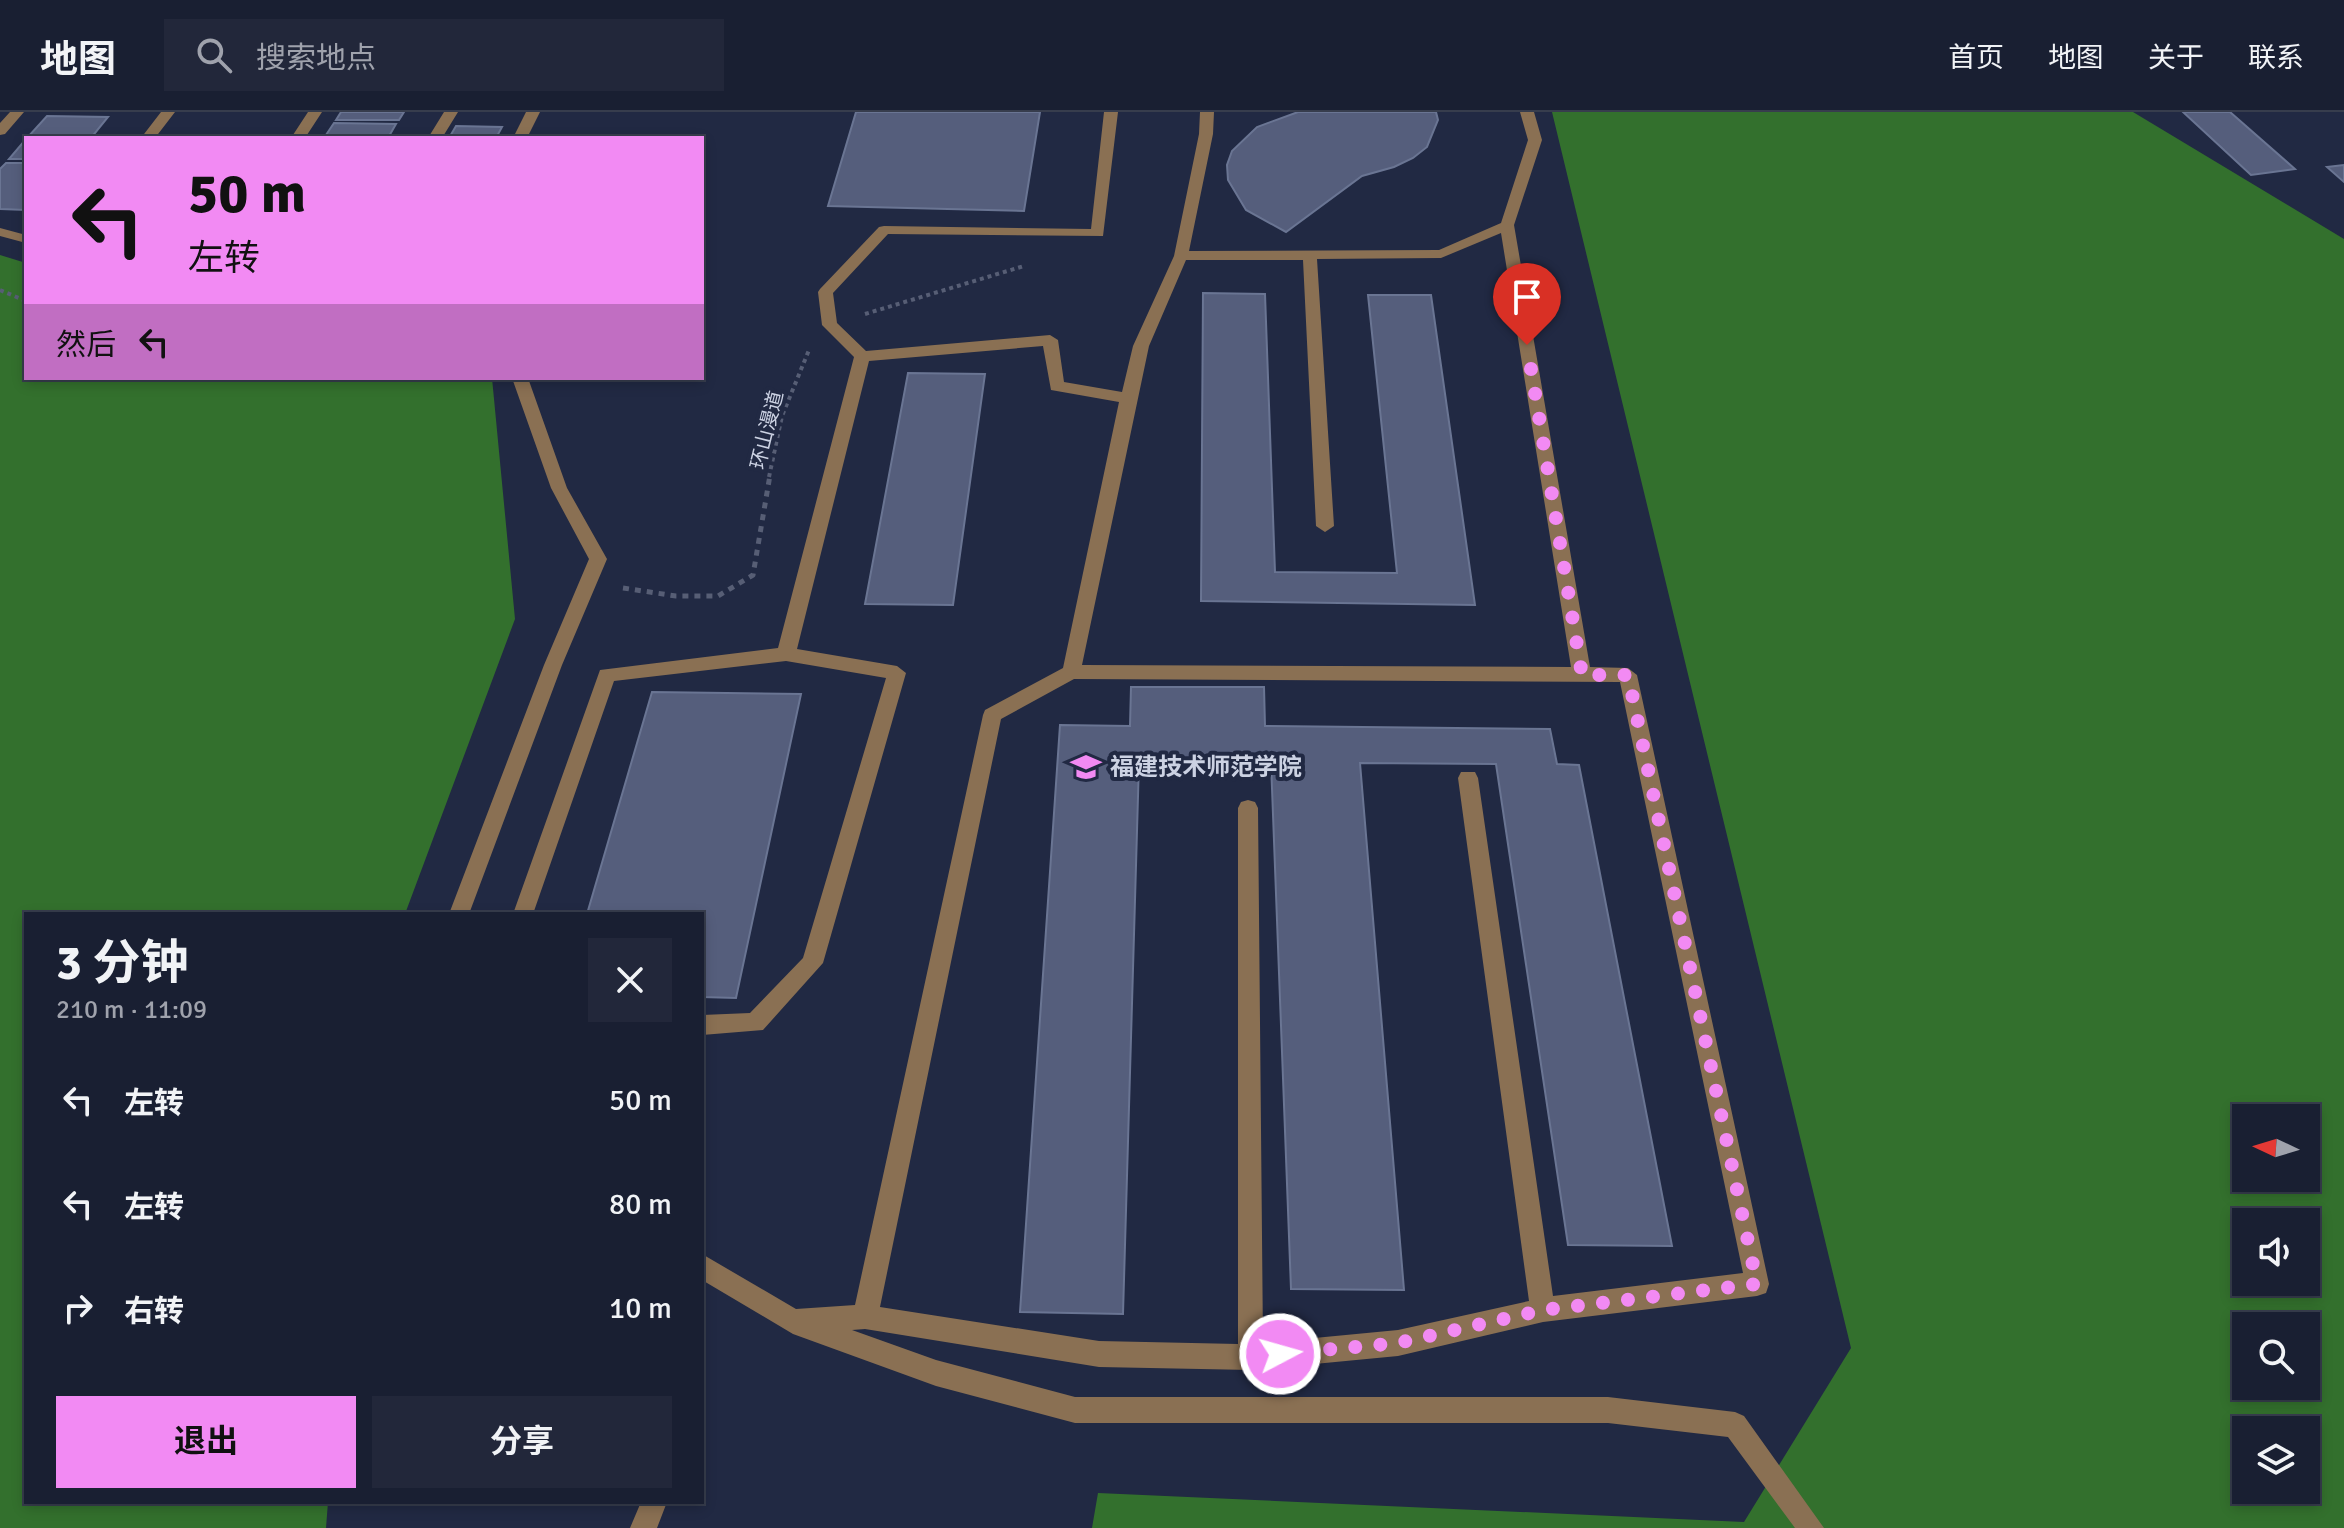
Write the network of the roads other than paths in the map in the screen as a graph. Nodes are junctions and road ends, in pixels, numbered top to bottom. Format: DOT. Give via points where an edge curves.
graph roads {
  1 [pos="17,112"];
  2 [pos="168,112"];
  3 [pos="315,112"];
  4 [pos="451,112"];
  5 [pos="533,112"];
  6 [pos="1111,112"];
  7 [pos="1207,112"];
  8 [pos="1527,112"];
  9 [pos="0,131"];
  10 [pos="150,136"];
  11 [pos="299,136"];
  12 [pos="436,136"];
  13 [pos="521,136"];
  14 [pos="1507,225"];
  15 [pos="0,232"];
  16 [pos="24,238"];
  17 [pos="1310,255"];
  18 [pos="1181,256"];
  19 [pos="862,356"];
  20 [pos="521,380"];
  21 [pos="1128,398"];
  22 [pos="1325,526"];
  23 [pos="786,654"];
  24 [pos="1071,672"];
  25 [pos="1582,675"];
  26 [pos="1468,778"];
  27 [pos="1248,808"];
  28 [pos="460,912"];
  29 [pos="524,912"];
  30 [pos="704,1025"];
  31 [pos="704,1267"];
  32 [pos="1543,1310"];
  33 [pos="865,1317"];
  34 [pos="793,1322"];
  35 [pos="1251,1357"];
  36 [pos="653,1504"];
  37 [pos="643,1528"];
  38 [pos="1811,1528"];
  1 -- 9 [label="street"];
  2 -- 10 [label="street"];
  3 -- 11 [label="street"];
  4 -- 12 [label="street"];
  5 -- 13 [label="street"];
  6 -- 19 [label="street" via="1098,233 884,230 825,292 830,325"];
  7 -- 18 [label="street"];
  8 -- 14 [label="street" via="1535,140"];
  14 -- 17 [label="street" via="1441,254"];
  14 -- 25 [label="street"];
  15 -- 16 [label="street"];
  17 -- 18 [label="street"];
  17 -- 22 [label="street"];
  18 -- 21 [label="street" via="1141,346"];
  19 -- 21 [label="street" via="1050,340 1057,386"];
  19 -- 23 [label="street"];
  20 -- 28 [label="street" via="559,488 598,559"];
  21 -- 24 [label="street"];
  23 -- 29 [label="street" via="607,675"];
  23 -- 30 [label="street" via="897,673 812,963 755,1023"];
  24 -- 25 [label="street"];
  24 -- 33 [label="street" via="992,715"];
  25 -- 32 [label="street" via="1628,675 1757,1284"];
  26 -- 32 [label="street"];
  27 -- 35 [label="street"];
  31 -- 34 [label="street"];
  32 -- 35 [label="street" via="1398,1343"];
  33 -- 34 [label="street"];
  33 -- 35 [label="street" via="1099,1354"];
  34 -- 38 [label="street" via="936,1373 1075,1410 1608,1410 1735,1425"];
  36 -- 37 [label="street"];
}
